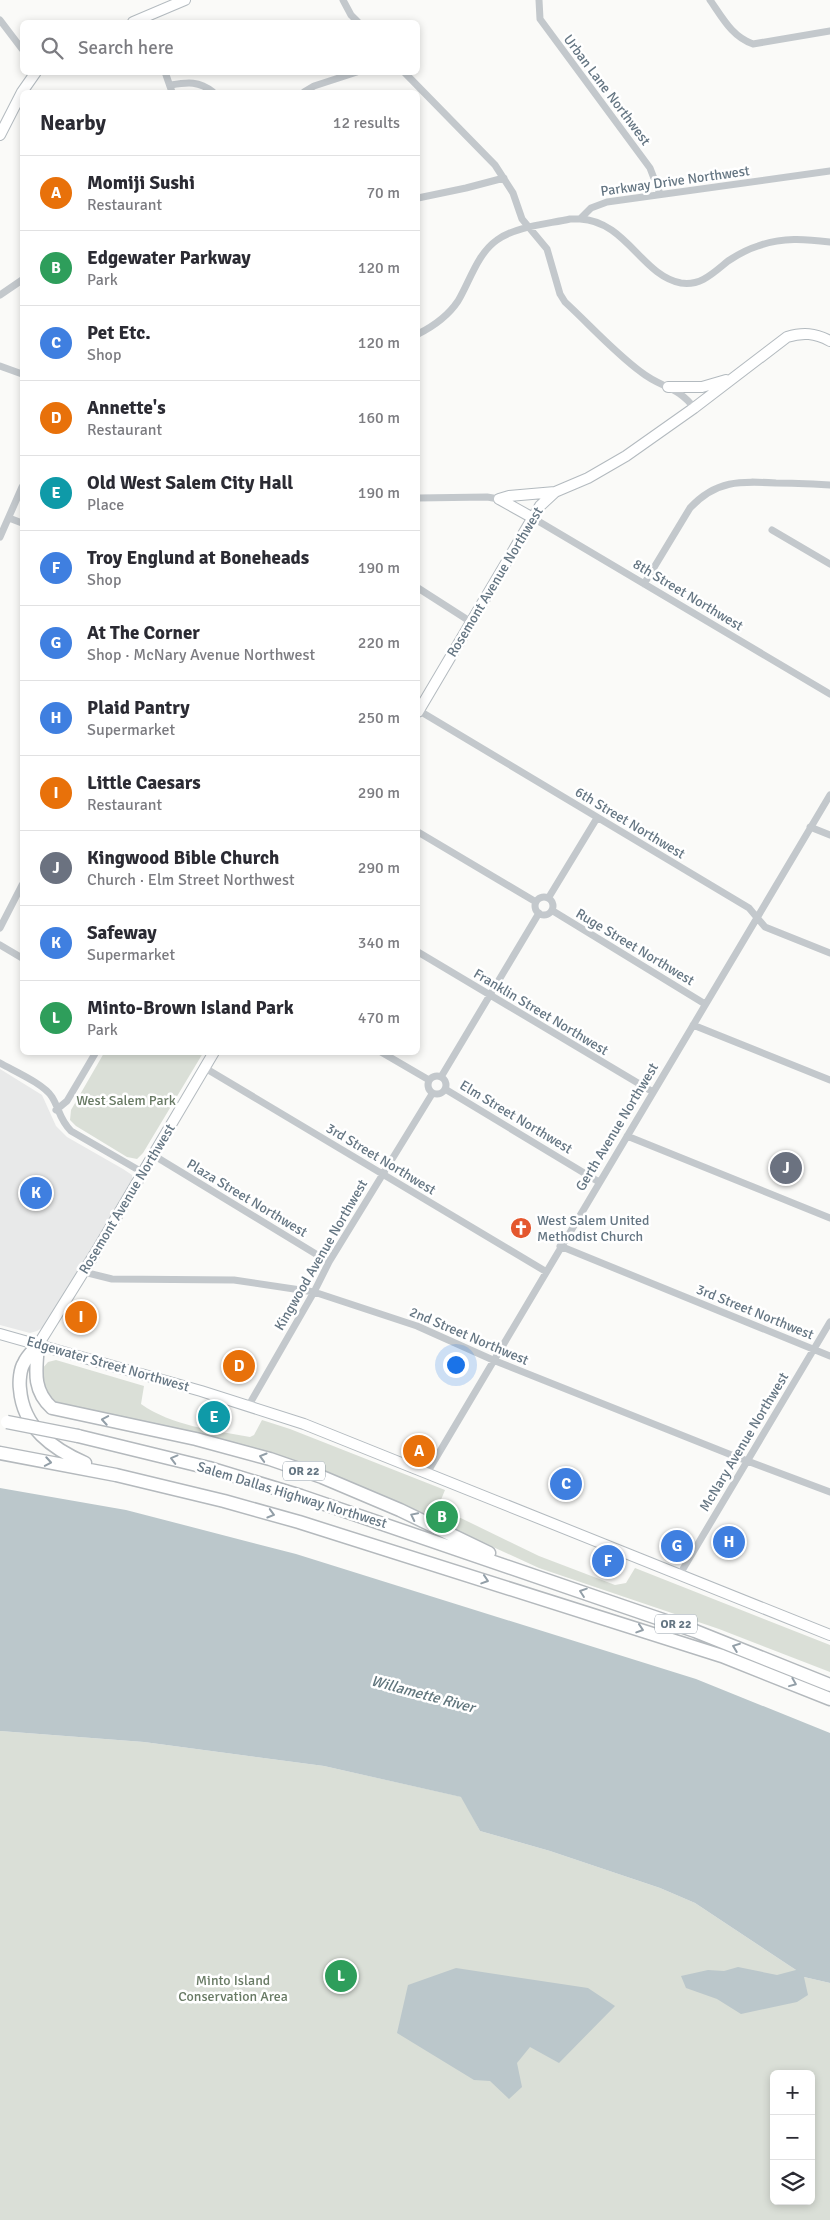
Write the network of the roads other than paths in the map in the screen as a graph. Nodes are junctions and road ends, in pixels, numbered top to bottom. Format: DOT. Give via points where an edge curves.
graph roads {
  1 [pos="185,0"];
  2 [pos="343,0"];
  3 [pos="539,0"];
  4 [pos="710,0"];
  5 [pos="0,20"];
  6 [pos="139,20"];
  7 [pos="356,20"];
  8 [pos="830,31"];
  9 [pos="20,46"];
  10 [pos="34,75"];
  11 [pos="166,75"];
  12 [pos="348,75"];
  13 [pos="407,75"];
  14 [pos="171,89"];
  15 [pos="23,90"];
  16 [pos="210,90"];
  17 [pos="307,90"];
  18 [pos="20,96"];
  19 [pos="0,135"];
  20 [pos="830,171"];
  21 [pos="504,178"];
  22 [pos="660,194"];
  23 [pos="420,198"];
  24 [pos="580,219"];
  25 [pos="529,228"];
  26 [pos="830,242"];
  27 [pos="20,281"];
  28 [pos="0,295"];
  29 [pos="420,333"];
  30 [pos="830,341"];
  31 [pos="0,366"];
  32 [pos="20,373"];
  33 [pos="734,377"];
  34 [pos="668,387"];
  35 [pos="694,408"];
  36 [pos="830,485"];
  37 [pos="20,492"];
  38 [pos="555,492"];
  39 [pos="420,498"];
  40 [pos="499,499"];
  41 [pos="9,518"];
  42 [pos="533,518"];
  43 [pos="20,522"];
  44 [pos="772,530"];
  45 [pos="0,537"];
  46 [pos="830,564"];
  47 [pos="644,584"];
  48 [pos="420,589"];
  49 [pos="471,622"];
  50 [pos="830,694"];
  51 [pos="420,708"];
  52 [pos="420,712"];
  53 [pos="830,795"];
  54 [pos="597,818"];
  55 [pos="810,827"];
  56 [pos="420,833"];
  57 [pos="830,835"];
  58 [pos="20,889"];
  59 [pos="549,897"];
  60 [pos="536,902"];
  61 [pos="552,911"];
  62 [pos="538,914"];
  63 [pos="757,917"];
  64 [pos="0,928"];
  65 [pos="0,944"];
  66 [pos="420,953"];
  67 [pos="830,953"];
  68 [pos="20,957"];
  69 [pos="490,995"];
  70 [pos="705,1004"];
  71 [pos="693,1025"];
  72 [pos="94,1055"];
  73 [pos="212,1055"];
  74 [pos="387,1055"];
  75 [pos="0,1063"];
  76 [pos="205,1068"];
  77 [pos="441,1077"];
  78 [pos="429,1080"];
  79 [pos="830,1080"];
  80 [pos="445,1090"];
  81 [pos="653,1092"];
  82 [pos="432,1094"];
  83 [pos="56,1110"];
  84 [pos="627,1136"];
  85 [pos="153,1155"];
  86 [pos="142,1172"];
  87 [pos="382,1174"];
  88 [pos="599,1182"];
  89 [pos="830,1218"];
  90 [pos="560,1246"];
  91 [pos="329,1262"];
  92 [pos="545,1271"];
  93 [pos="84,1272"];
  94 [pos="314,1292"];
  95 [pos="830,1322"];
  96 [pos="0,1334"];
  97 [pos="38,1344"];
  98 [pos="814,1350"];
  99 [pos="830,1356"];
  100 [pos="493,1360"];
  101 [pos="249,1405"];
  102 [pos="4,1422"];
  103 [pos="0,1453"];
  104 [pos="748,1460"];
  105 [pos="427,1473"];
  106 [pos="116,1475"];
  107 [pos="830,1492"];
  108 [pos="520,1570"];
  109 [pos="680,1574"];
  110 [pos="830,1635"];
  111 [pos="830,1685"];
  112 [pos="830,1699"];
  1 -- 6 [label="street"];
  2 -- 7 [label="street"];
  3 -- 22 [label="street, Urban Lane Northwest" via="540,19 650,168"];
  4 -- 8 [label="street" via="731,30 742,40 753,44"];
  5 -- 9 [label="street"];
  10 -- 15 [label="street"];
  11 -- 14 [label="street"];
  12 -- 17 [label="street"];
  13 -- 21 [label="street"];
  14 -- 16 [label="street" via="190,82"];
  18 -- 19 [label="street"];
  20 -- 22 [label="street, Parkway Drive Northwest"];
  21 -- 23 [label="street"];
  21 -- 25 [label="street"];
  22 -- 24 [label="street, Parkway Drive Northwest" via="599,204"];
  24 -- 25 [label="street, Parkway Drive Northwest"];
  24 -- 26 [label="street" via="596,221 612,229 659,272 683,283 704,280 728,261 759,245 794,239"];
  25 -- 29 [label="street, Parkway Drive Northwest" via="497,240 485,252 458,301 432,327"];
  25 -- 34 [label="street" via="547,249 565,302 641,373"];
  27 -- 28 [label="street"];
  30 -- 33 [label="street, Rosemont Avenue Northwest" via="812,334 787,337"];
  31 -- 32 [label="street"];
  33 -- 34 [label="street" via="702,388"];
  33 -- 35 [label="street, Rosemont Avenue Northwest"];
  34 -- 35 [label="street" via="686,397"];
  35 -- 38 [label="street, Rosemont Avenue Northwest" via="603,470"];
  36 -- 47 [label="street" via="739,481 711,490 690,508"];
  37 -- 41 [label="street"];
  38 -- 40 [label="street"];
  38 -- 42 [label="street, Rosemont Avenue Northwest"];
  39 -- 40 [label="street"];
  40 -- 42 [label="street"];
  41 -- 43 [label="street"];
  41 -- 45 [label="street"];
  42 -- 47 [label="street, 8th Street Northwest"];
  42 -- 49 [label="street, Rosemont Avenue Northwest"];
  44 -- 46 [label="street"];
  47 -- 50 [label="street, 8th Street Northwest"];
  48 -- 49 [label="street"];
  49 -- 51 [label="street, Rosemont Avenue Northwest"];
  52 -- 54 [label="street, 6th Street Northwest"];
  53 -- 55 [label="street, Gerth Avenue Northwest"];
  54 -- 59 [label="street"];
  54 -- 63 [label="street, 6th Street Northwest" via="749,908"];
  55 -- 57 [label="street"];
  55 -- 63 [label="street, Gerth Avenue Northwest"];
  56 -- 60 [label="street"];
  58 -- 64 [label="street"];
  59 -- 60 [label="street" via="543,896"];
  59 -- 61 [label="street" via="554,905"];
  60 -- 62 [label="street"];
  61 -- 62 [label="street"];
  61 -- 70 [label="street, Ruge Street Northwest"];
  62 -- 69 [label="street"];
  63 -- 67 [label="street, 6th Street Northwest" via="765,927"];
  63 -- 70 [label="street, Gerth Avenue Northwest"];
  65 -- 68 [label="street"];
  66 -- 69 [label="street, Franklin Street Northwest"];
  69 -- 77 [label="street"];
  69 -- 81 [label="street, Franklin Street Northwest"];
  70 -- 71 [label="street, Gerth Avenue Northwest"];
  71 -- 79 [label="street"];
  71 -- 81 [label="street, Gerth Avenue Northwest"];
  72 -- 83 [label="street" via="67,1101"];
  73 -- 76 [label="street, Rosemont Avenue Northwest"];
  74 -- 78 [label="street"];
  75 -- 83 [label="street" via="46,1090"];
  76 -- 85 [label="street, Rosemont Avenue Northwest"];
  76 -- 87 [label="street, 3rd Street Northwest"];
  77 -- 78 [label="street"];
  77 -- 80 [label="street"];
  78 -- 82 [label="street" via="428,1090"];
  80 -- 82 [label="street"];
  80 -- 88 [label="street, Elm Street Northwest"];
  81 -- 84 [label="street, Gerth Avenue Northwest"];
  82 -- 87 [label="street, Kingwood Avenue Northwest"];
  83 -- 86 [label="street" via="71,1131"];
  84 -- 88 [label="street, Gerth Avenue Northwest"];
  84 -- 89 [label="street"];
  85 -- 86 [label="street, Rosemont Avenue Northwest"];
  85 -- 91 [label="street, Plaza Street Northwest"];
  86 -- 93 [label="street, Rosemont Avenue Northwest"];
  87 -- 91 [label="street, Kingwood Avenue Northwest"];
  87 -- 92 [label="street, 3rd Street Northwest"];
  88 -- 90 [label="street, Gerth Avenue Northwest"];
  90 -- 92 [label="street, Gerth Avenue Northwest"];
  90 -- 98 [label="street, 3rd Street Northwest"];
  91 -- 94 [label="street, Kingwood Avenue Northwest"];
  92 -- 100 [label="street, Gerth Avenue Northwest"];
  93 -- 94 [label="street, 2nd Street Northwest" via="112,1279 234,1280"];
  93 -- 97 [label="street, Rosemont Avenue Northwest"];
  94 -- 100 [label="street, 2nd Street Northwest" via="417,1326"];
  94 -- 101 [label="street, Kingwood Avenue Northwest"];
  95 -- 98 [label="street, McNary Avenue Northwest"];
  96 -- 97 [label="street, Edgewater Street Northwest"];
  97 -- 101 [label="street, Edgewater Street Northwest"];
  97 -- 106 [label="highway, OR 22" via="22,1364 20,1395 28,1418 38,1433 59,1450"];
  108 -- 97 [label="highway, OR 22, one-way" via="400,1510 322,1477 196,1439 52,1408 36,1385"];
  98 -- 99 [label="street, 3rd Street Northwest"];
  98 -- 104 [label="street, McNary Avenue Northwest"];
  100 -- 104 [label="street, 2nd Street Northwest"];
  100 -- 105 [label="street, Gerth Avenue Northwest"];
  101 -- 105 [label="street, Edgewater Street Northwest"];
  108 -- 102 [label="highway, Salem Dallas Highway Northwest / OR 22, one-way, bridge" via="266,1485 163,1456"];
  103 -- 106 [label="highway, Salem Dallas Highway Northwest / OR 22, one-way"];
  104 -- 107 [label="street, 2nd Street Northwest"];
  104 -- 109 [label="street, McNary Avenue Northwest"];
  105 -- 109 [label="street, Edgewater Street Northwest"];
  106 -- 112 [label="highway, Salem Dallas Highway Northwest / OR 22, one-way" via="224,1500 438,1565 722,1656"];
  111 -- 108 [label="highway, Salem Dallas Highway Northwest / OR 22, one-way" via="695,1631"];
  109 -- 110 [label="street, Edgewater Street Northwest"];
}
